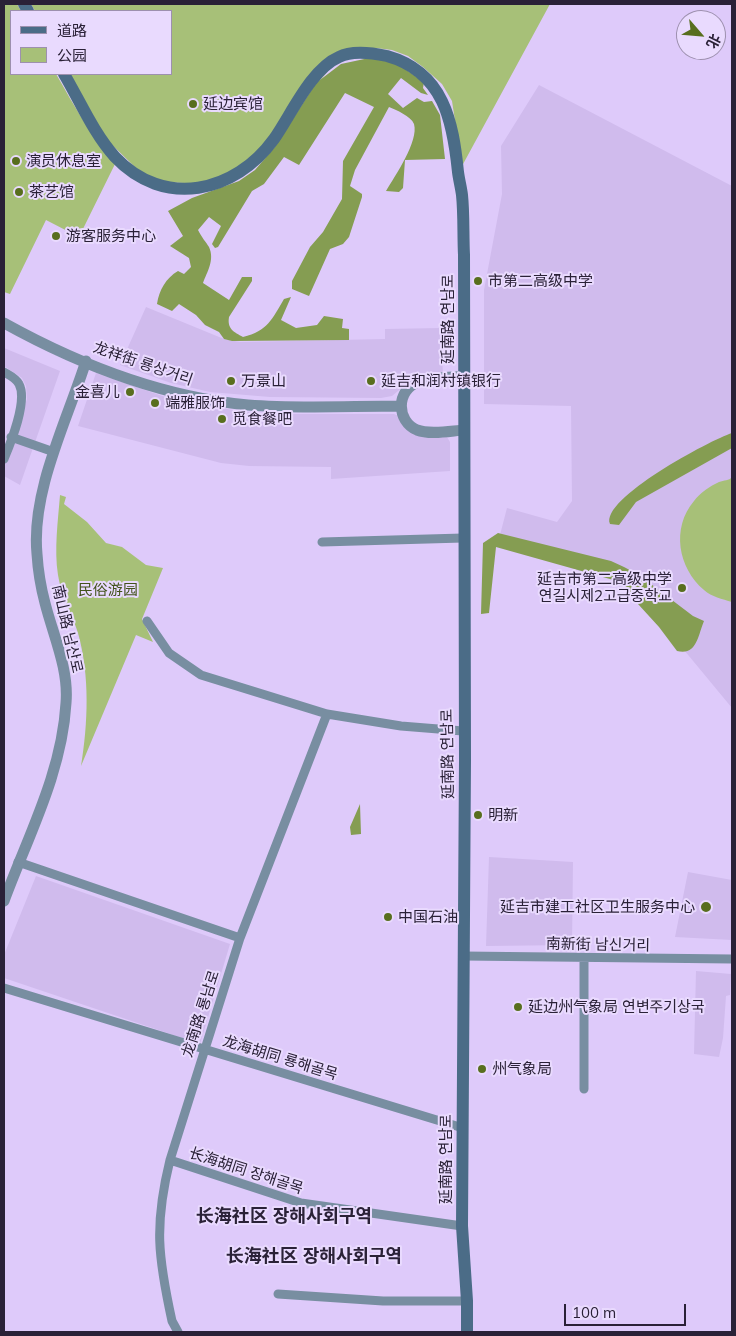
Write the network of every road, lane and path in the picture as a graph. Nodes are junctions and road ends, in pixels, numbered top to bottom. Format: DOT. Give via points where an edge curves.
graph roads {
  1 [pos="65,75"];
  2 [pos="4,323"];
  3 [pos="86,361"];
  4 [pos="4,372"];
  5 [pos="464,376"];
  6 [pos="401,406"];
  7 [pos="464,430"];
  8 [pos="11,436"];
  9 [pos="54,452"];
  10 [pos="4,459"];
  11 [pos="463,538"];
  12 [pos="322,542"];
  13 [pos="147,621"];
  14 [pos="326,714"];
  15 [pos="463,731"];
  16 [pos="18,862"];
  17 [pos="4,901"];
  18 [pos="240,938"];
  19 [pos="463,956"];
  20 [pos="584,959"];
  21 [pos="732,959"];
  22 [pos="4,988"];
  23 [pos="204,1049"];
  24 [pos="584,1089"];
  25 [pos="463,1128"];
  26 [pos="170,1160"];
  27 [pos="462,1226"];
  28 [pos="278,1294"];
  29 [pos="468,1301"];
  30 [pos="178,1332"];
  31 [pos="467,1332"];
  1 -- 5 [label="main road, 延南路 연남로" via="115,157 144,178 186,190 223,182 252,163 274,138 306,88 339,57 359,53 380,54 398,59 414,69 437,91 451,122 462,194"];
  2 -- 3 [label="street, 龙祥街 룡상거리"];
  3 -- 6 [label="street, 龙祥街 룡상거리" via="157,388 216,401 262,406"];
  3 -- 9 [label="street, 南山路 남산로"];
  4 -- 8 [label="street" via="17,381 21,393 18,421"];
  5 -- 6 [label="street" via="417,382 405,391"];
  5 -- 7 [label="main road, 延南路 연남로"];
  6 -- 7 [label="street" via="406,422 420,431"];
  7 -- 11 [label="main road, 延南路 연남로"];
  8 -- 9 [label="street"];
  8 -- 10 [label="street"];
  9 -- 16 [label="street, 南山路 남산로" via="36,537 44,601 63,670 67,700 55,769"];
  11 -- 12 [label="street"];
  11 -- 15 [label="main road, 延南路 연남로"];
  13 -- 14 [label="street" via="169,654 201,675"];
  14 -- 15 [label="street" via="402,726"];
  14 -- 18 [label="street, 龙南路 룡남로"];
  15 -- 19 [label="main road, 延南路 연남로"];
  16 -- 17 [label="street, 南山路 남산로"];
  16 -- 18 [label="street"];
  18 -- 23 [label="street, 龙南路 룡남로"];
  19 -- 20 [label="street, 南新街 남신거리"];
  19 -- 25 [label="main road, 延南路 연남로"];
  20 -- 21 [label="street, 南新街 남신거리"];
  20 -- 24 [label="street"];
  22 -- 23 [label="street, 龙海胡同 룡해골목"];
  23 -- 25 [label="street, 龙海胡同 룡해골목"];
  23 -- 26 [label="street, 龙南路 룡남로"];
  25 -- 27 [label="main road, 延南路 연남로"];
  26 -- 27 [label="street, 长海胡同 장해골목" via="301,1203"];
  26 -- 30 [label="street, 龙南路 룡남로" via="161,1197 158,1246 172,1321"];
  27 -- 29 [label="main road, 延南路 연남로"];
  28 -- 29 [label="street" via="383,1301"];
  29 -- 31 [label="main road, 延南路 연남로"];
}
